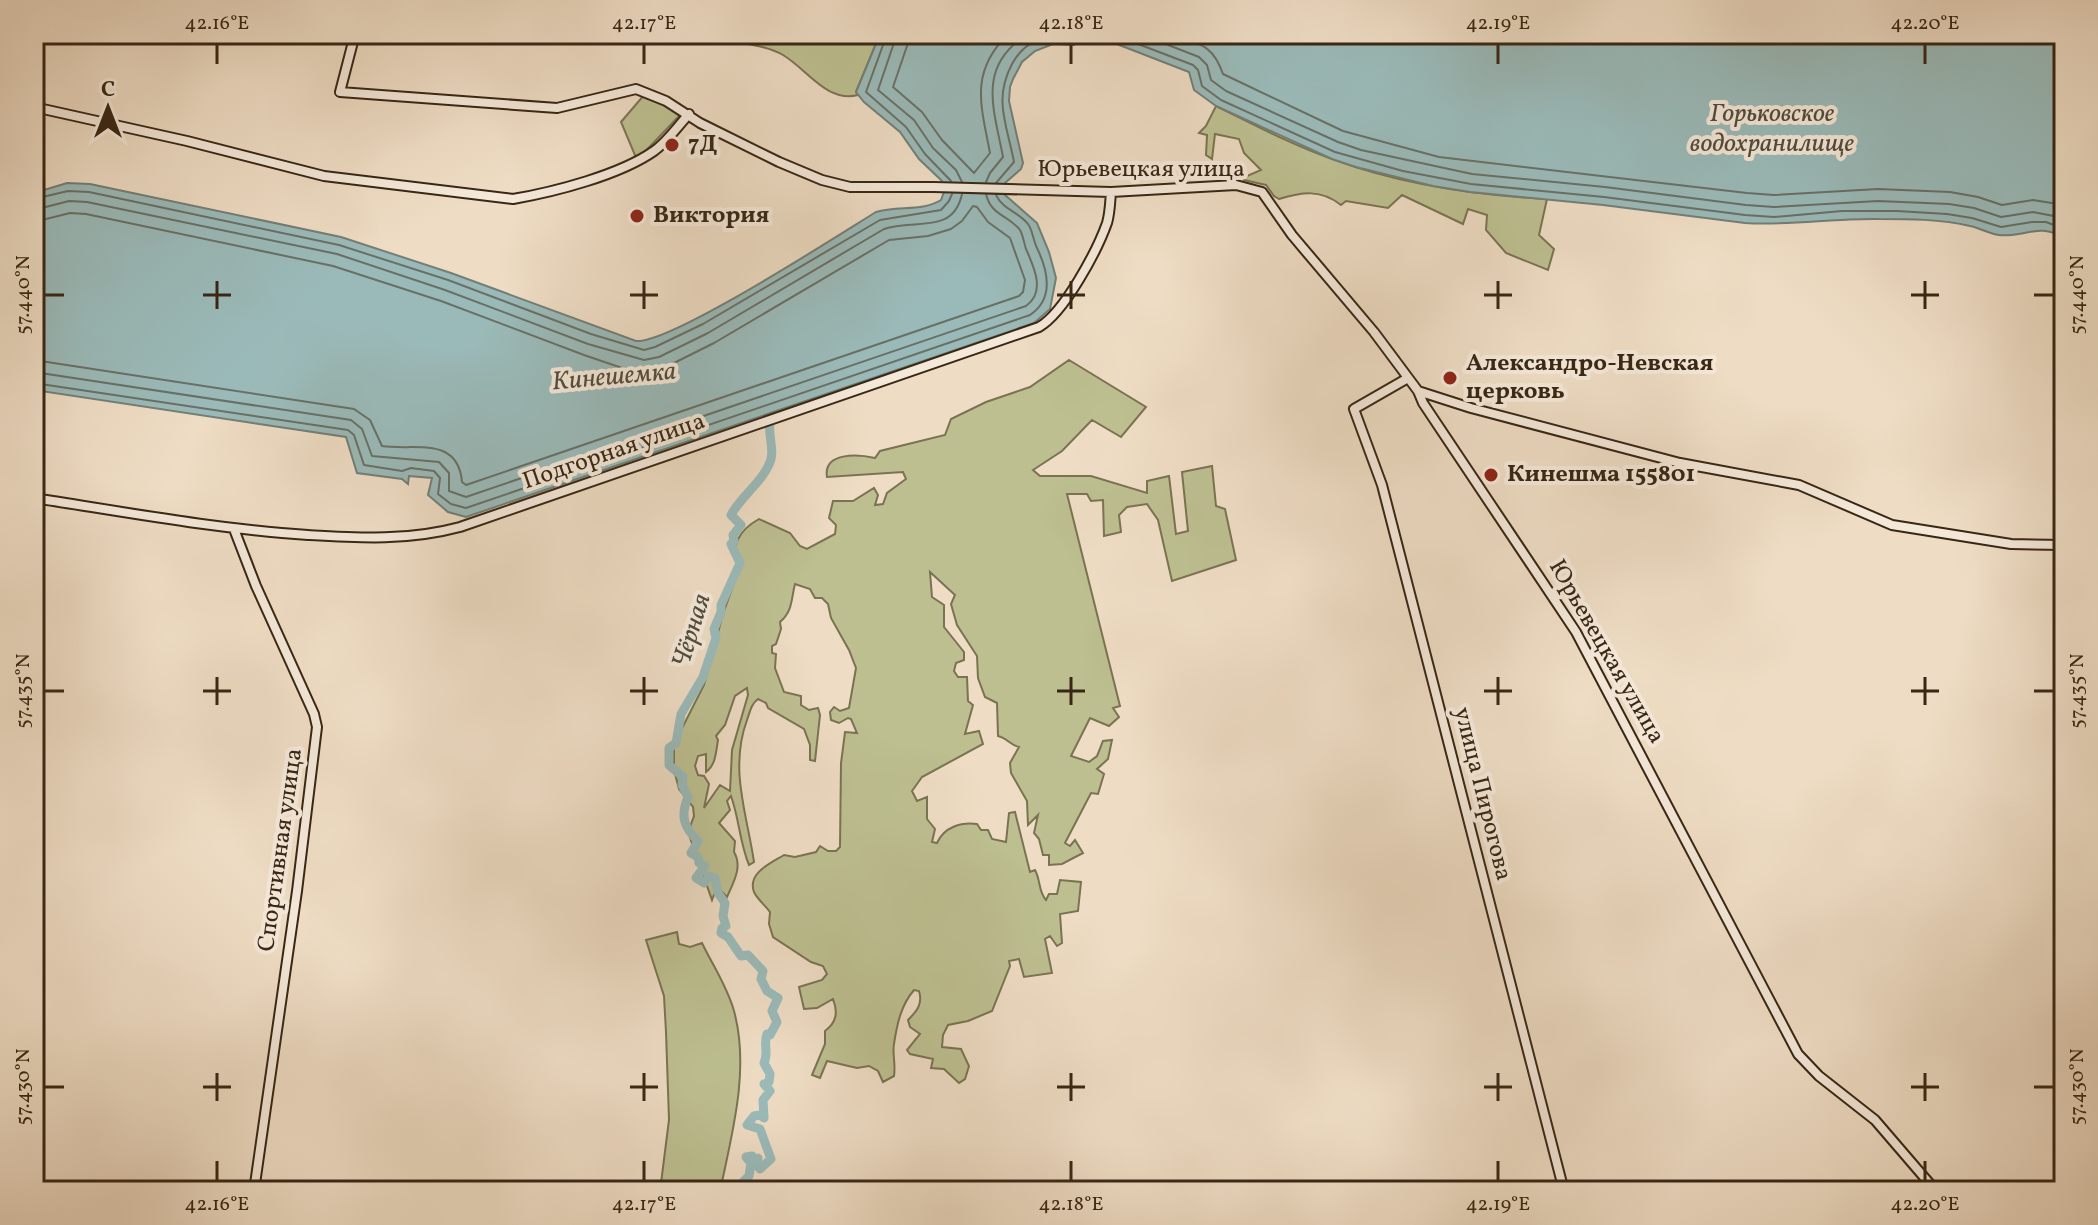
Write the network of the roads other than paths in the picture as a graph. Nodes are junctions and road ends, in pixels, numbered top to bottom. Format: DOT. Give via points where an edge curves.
graph roads {
  1 [pos="355,34"];
  2 [pos="34,107"];
  3 [pos="689,114"];
  4 [pos="1111,192"];
  5 [pos="1408,378"];
  6 [pos="1418,391"];
  7 [pos="34,498"];
  8 [pos="234,529"];
  9 [pos="2064,545"];
  10 [pos="254,1191"];
  11 [pos="1564,1191"];
  12 [pos="1936,1191"];
  1 -- 3 [label="street, Юрьевецкая улица" via="340,92 557,108 629,89"];
  2 -- 3 [label="street" via="324,176 513,199 628,165 656,150"];
  3 -- 4 [label="street, Юрьевецкая улица" via="779,162 835,184"];
  4 -- 5 [label="street, Юрьевецкая улица" via="1236,185 1262,192"];
  4 -- 8 [label="street, Подгорная улица" via="1106,224 1089,259 1059,311 1039,327 439,533 368,539"];
  5 -- 6 [label="street, Юрьевецкая улица"];
  5 -- 11 [label="street, улица Пирогова" via="1354,409 1382,485"];
  6 -- 9 [label="street" via="1680,463 1799,485 1892,525 1983,541"];
  6 -- 12 [label="street, Юрьевецкая улица" via="1576,632 1798,1054 1875,1120"];
  7 -- 8 [label="street, Подгорная улица"];
  8 -- 10 [label="street, Спортивная улица" via="317,727"];
}
